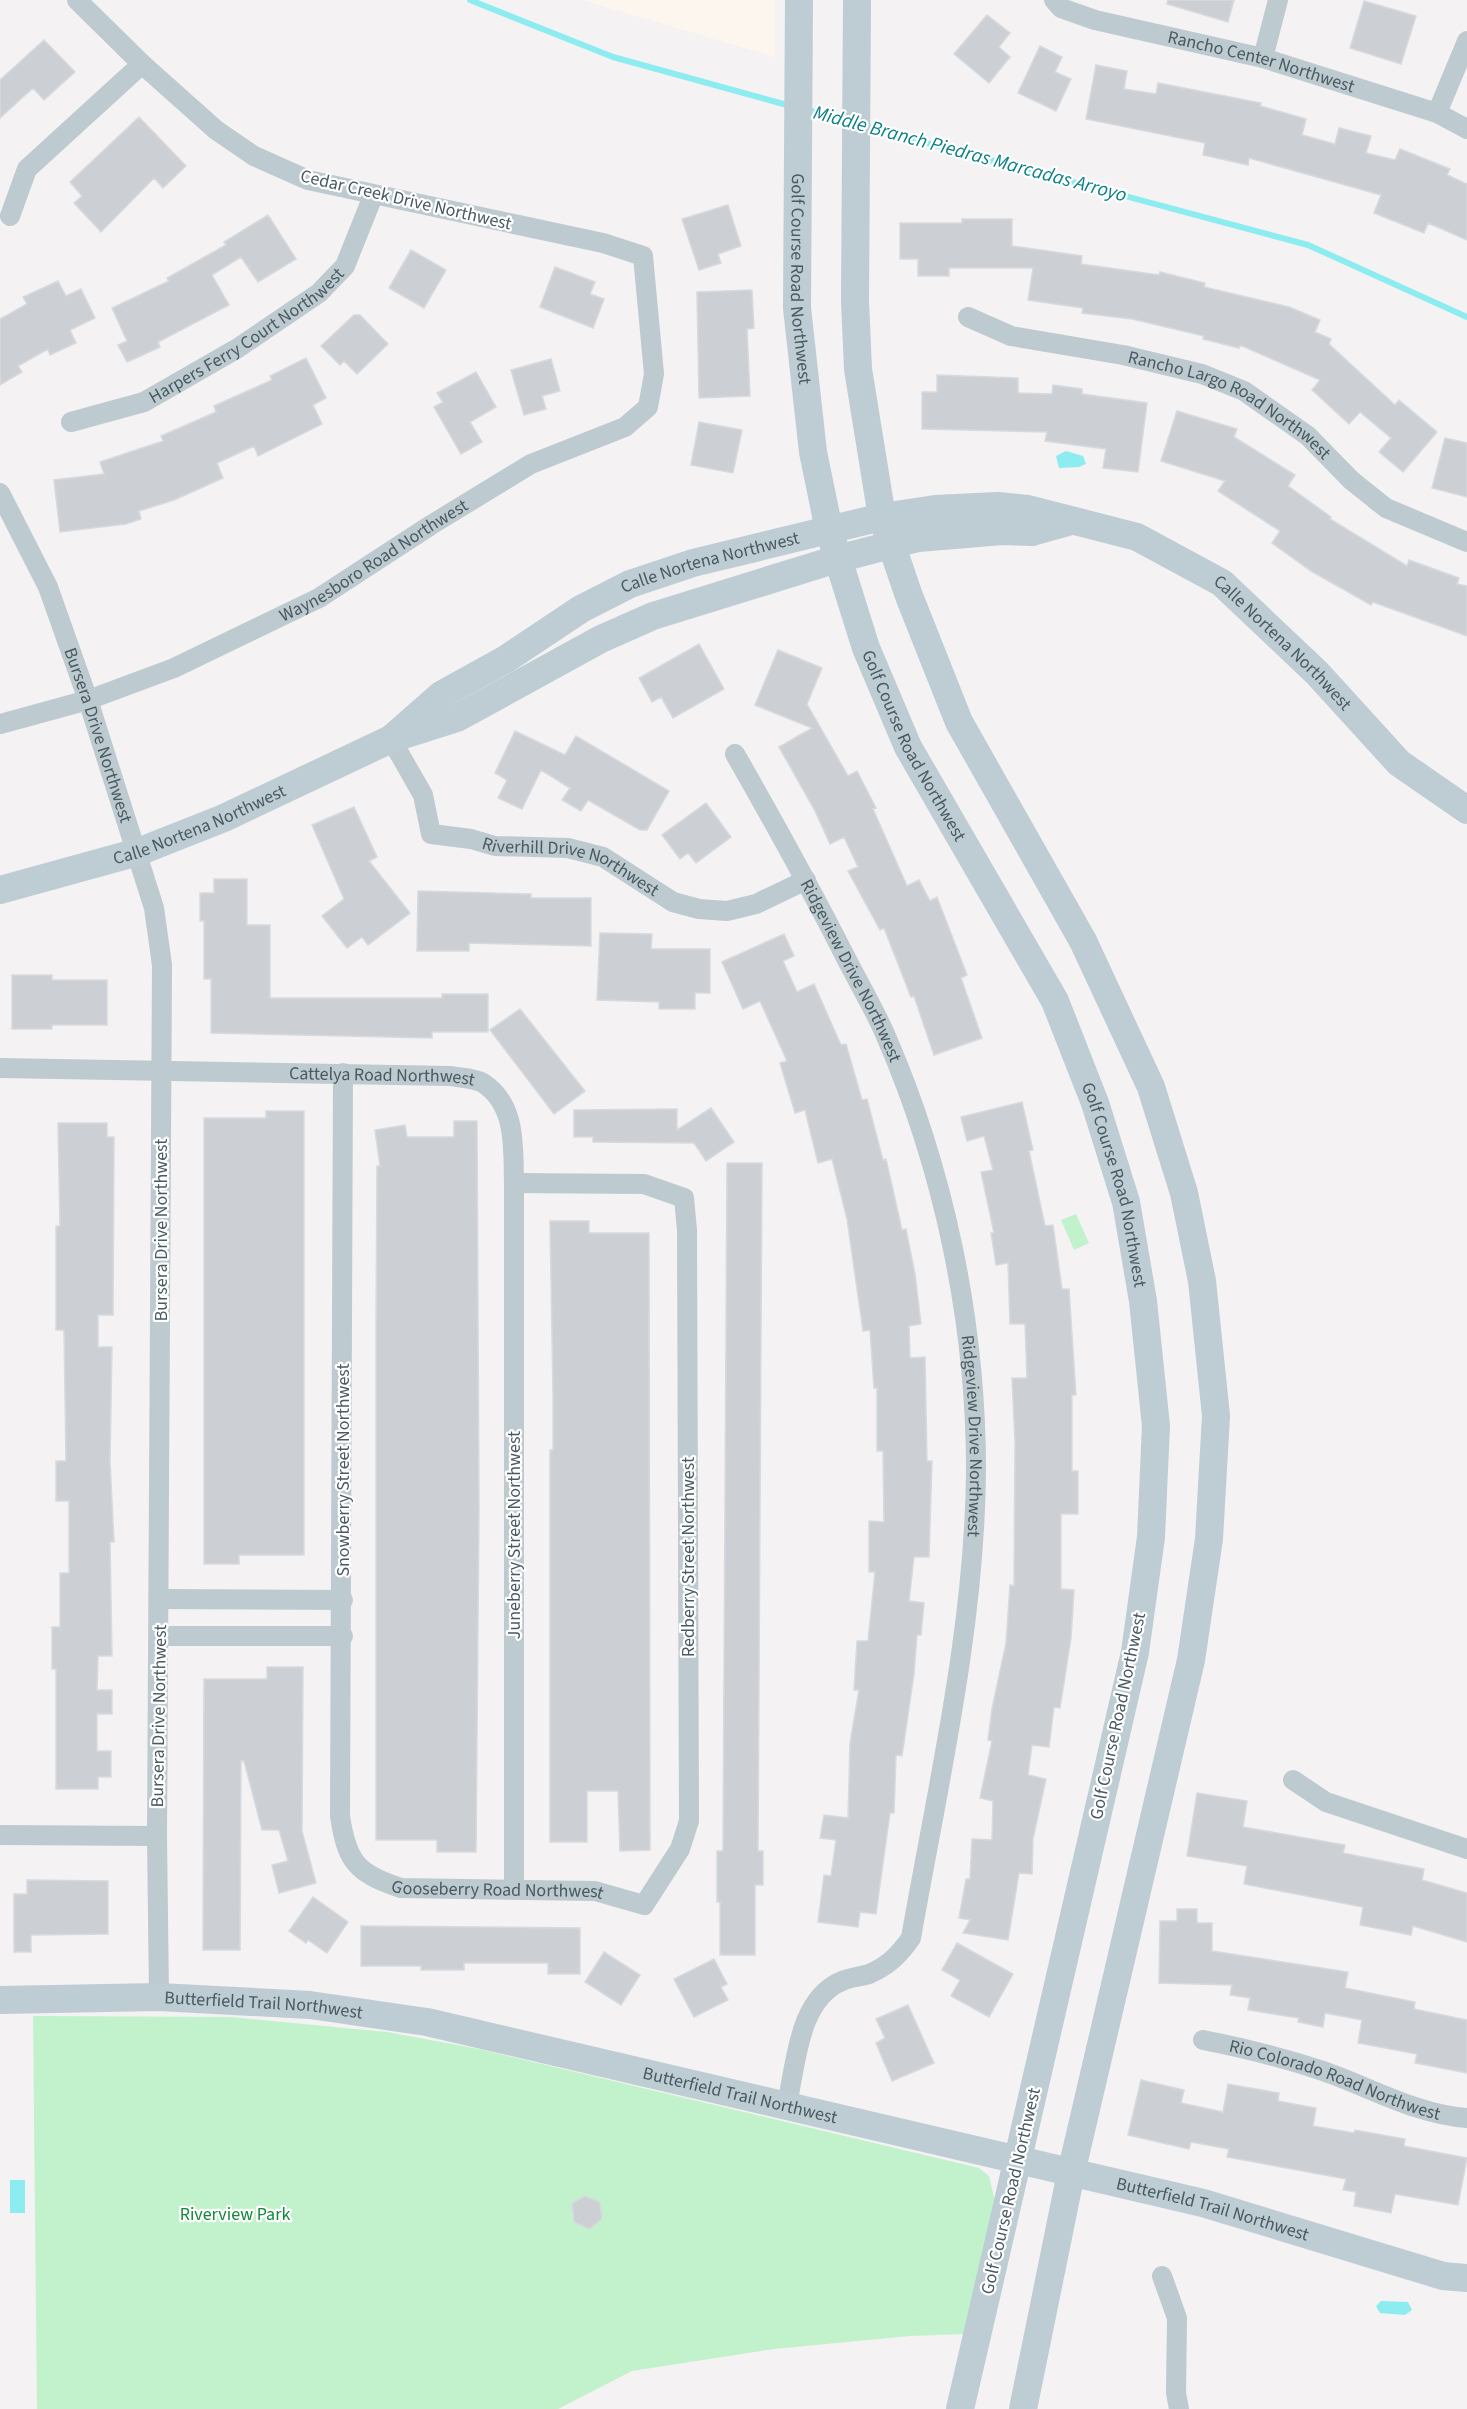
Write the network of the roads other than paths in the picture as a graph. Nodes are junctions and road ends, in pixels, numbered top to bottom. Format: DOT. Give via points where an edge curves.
graph roads {
  1 [pos="77,0"];
  2 [pos="799,0"];
  3 [pos="857,0"];
  4 [pos="1054,0"];
  5 [pos="1278,0"];
  6 [pos="1467,41"];
  7 [pos="1263,58"];
  8 [pos="142,64"];
  9 [pos="1437,113"];
  10 [pos="1467,129"];
  11 [pos="374,196"];
  12 [pos="10,216"];
  13 [pos="968,317"];
  14 [pos="648,407"];
  15 [pos="71,422"];
  16 [pos="0,493"];
  17 [pos="882,517"];
  18 [pos="1071,522"];
  19 [pos="829,530"];
  20 [pos="1467,542"];
  21 [pos="891,545"];
  22 [pos="837,559"];
  23 [pos="88,700"];
  24 [pos="0,724"];
  25 [pos="391,740"];
  26 [pos="735,754"];
  27 [pos="1464,802"];
  28 [pos="138,852"];
  29 [pos="806,880"];
  30 [pos="0,890"];
  31 [pos="0,1068"];
  32 [pos="162,1071"];
  33 [pos="343,1073"];
  34 [pos="514,1183"];
  35 [pos="160,1599"];
  36 [pos="342,1600"];
  37 [pos="160,1636"];
  38 [pos="342,1636"];
  39 [pos="1293,1780"];
  40 [pos="0,1834"];
  41 [pos="157,1836"];
  42 [pos="1467,1849"];
  43 [pos="355,1863"];
  44 [pos="514,1888"];
  45 [pos="644,1905"];
  46 [pos="159,1997"];
  47 [pos="0,2000"];
  48 [pos="1203,2040"];
  49 [pos="787,2104"];
  50 [pos="1467,2118"];
  51 [pos="1019,2160"];
  52 [pos="1071,2173"];
  53 [pos="1162,2276"];
  54 [pos="1467,2278"];
  55 [pos="960,2409"];
  56 [pos="1023,2409"];
  57 [pos="1179,2409"];
  1 -- 8 [label="street, Cedar Creek Drive Northwest"];
  2 -- 19 [label="main road, Golf Course Road Northwest" via="797,308 813,452"];
  3 -- 17 [label="main road" via="858,369"];
  4 -- 7 [label="street, Rancho Center Northwest" via="1061,8 1095,20"];
  5 -- 7 [label="street"];
  6 -- 9 [label="street"];
  7 -- 9 [label="street, Rancho Center Northwest"];
  8 -- 11 [label="street, Cedar Creek Drive Northwest" via="216,130 254,156 308,180"];
  8 -- 12 [label="street" via="27,169"];
  9 -- 10 [label="street, Rancho Center Northwest"];
  11 -- 14 [label="street, Cedar Creek Drive Northwest" via="603,243 643,256 654,374"];
  11 -- 15 [label="street, Harpers Ferry Court Northwest" via="345,267 319,294 238,348 144,402"];
  13 -- 20 [label="street, Rancho Largo Road Northwest" via="1011,336 1123,355 1202,374 1244,391 1308,436 1351,480 1386,508"];
  14 -- 23 [label="street, Waynesboro Road Northwest" via="625,427 531,464 319,598 174,668"];
  16 -- 23 [label="street, Bursera Drive Northwest" via="48,587"];
  17 -- 18 [label="main road, Calle Nortena Northwest" via="998,506 1028,509"];
  17 -- 19 [label="main road, Calle Nortena Northwest"];
  17 -- 21 [label="main road"];
  18 -- 21 [label="main road, Calle Nortena Northwest" via="1032,532 939,535"];
  18 -- 27 [label="main road, Calle Nortena Northwest" via="1137,537 1222,583 1317,673 1399,763"];
  19 -- 22 [label="main road, Golf Course Road Northwest"];
  19 -- 25 [label="main road, Calle Nortena Northwest" via="693,563 630,584 581,609 506,659 441,695"];
  21 -- 22 [label="main road, Calle Nortena Northwest"];
  21 -- 52 [label="main road" via="959,722 1083,941 1150,1087 1184,1193 1202,1281 1216,1416 1209,1539 1191,1660"];
  22 -- 25 [label="main road, Calle Nortena Northwest" via="653,616 601,639 457,718"];
  22 -- 51 [label="main road, Golf Course Road Northwest" via="866,648 908,747 1055,1001 1095,1104 1126,1202 1143,1301 1156,1426 1150,1537 1135,1652"];
  23 -- 24 [label="street, Waynesboro Road Northwest"];
  23 -- 28 [label="street, Bursera Drive Northwest"];
  25 -- 28 [label="main road, Calle Nortena Northwest" via="288,790"];
  25 -- 29 [label="street, Riverhill Drive Northwest" via="423,795 431,834 495,846 568,849 603,858 673,902 699,909 727,911 756,904"];
  26 -- 29 [label="street, Ridgeview Drive Northwest"];
  28 -- 30 [label="main road, Calle Nortena Northwest"];
  28 -- 32 [label="street, Bursera Drive Northwest" via="154,908 162,965"];
  29 -- 49 [label="street, Ridgeview Drive Northwest" via="885,1034 938,1185 959,1277 969,1352 976,1469 958,1676 911,1938 895,1959 869,1974 840,1981 818,1999 804,2026"];
  31 -- 32 [label="street, Cattelya Road Northwest"];
  32 -- 33 [label="street, Cattelya Road Northwest"];
  32 -- 35 [label="street, Bursera Drive Northwest"];
  33 -- 34 [label="street, Cattelya Road Northwest" via="451,1076 482,1082 502,1101 513,1129"];
  33 -- 36 [label="street, Snowberry Street Northwest"];
  34 -- 44 [label="street, Juneberry Street Northwest"];
  34 -- 45 [label="street, Redberry Street Northwest" via="644,1184 684,1198 689,1821 680,1849"];
  35 -- 36 [label="street"];
  35 -- 37 [label="street, Bursera Drive Northwest"];
  36 -- 38 [label="street, Snowberry Street Northwest"];
  37 -- 38 [label="street"];
  37 -- 41 [label="street, Bursera Drive Northwest"];
  38 -- 43 [label="street, Snowberry Street Northwest" via="340,1816 344,1843"];
  39 -- 42 [label="street" via="1326,1802"];
  40 -- 41 [label="street"];
  41 -- 46 [label="street, Bursera Drive Northwest"];
  43 -- 44 [label="street, Gooseberry Road Northwest" via="372,1878 401,1888"];
  44 -- 45 [label="street, Gooseberry Road Northwest" via="595,1891"];
  46 -- 47 [label="main road, Butterfield Trail Northwest"];
  46 -- 49 [label="main road, Butterfield Trail Northwest" via="310,2004 427,2022"];
  48 -- 50 [label="street, Rio Colorado Road Northwest" via="1325,2072 1404,2105"];
  49 -- 51 [label="main road, Butterfield Trail Northwest"];
  51 -- 52 [label="main road, Butterfield Trail Northwest"];
  51 -- 55 [label="main road, Golf Course Road Northwest"];
  52 -- 54 [label="main road, Butterfield Trail Northwest" via="1203,2203 1443,2276"];
  52 -- 56 [label="main road"];
  53 -- 57 [label="street" via="1177,2318"];
}
